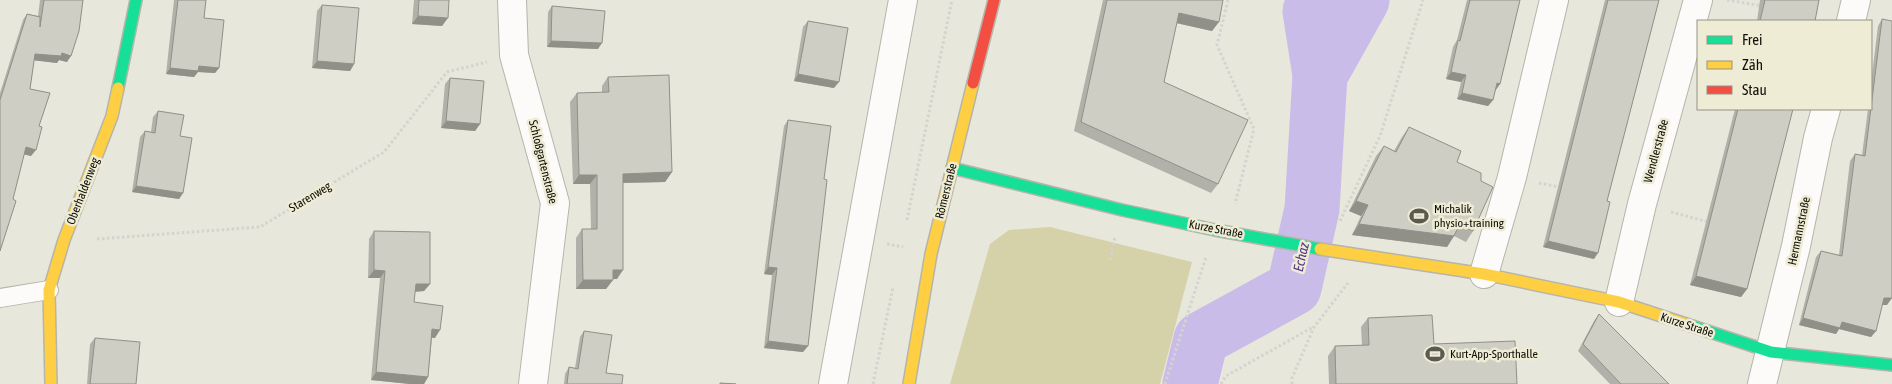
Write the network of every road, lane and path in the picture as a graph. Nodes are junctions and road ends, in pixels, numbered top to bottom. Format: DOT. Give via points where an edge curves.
graph roads {
  1 [pos="136,0"];
  2 [pos="512,0"];
  3 [pos="902,0"];
  4 [pos="952,0"];
  5 [pos="994,0"];
  6 [pos="1228,0"];
  7 [pos="1423,0"];
  8 [pos="1554,0"];
  9 [pos="1698,0"];
  10 [pos="1726,0"];
  11 [pos="1856,0"];
  12 [pos="1764,6"];
  13 [pos="1851,20"];
  14 [pos="490,61"];
  15 [pos="1826,110"];
  16 [pos="952,168"];
  17 [pos="1512,177"];
  18 [pos="1564,188"];
  19 [pos="1642,204"];
  20 [pos="1709,222"];
  21 [pos="905,227"];
  22 [pos="1215,230"];
  23 [pos="1228,231"];
  24 [pos="903,237"];
  25 [pos="95,239"];
  26 [pos="892,245"];
  27 [pos="1327,249"];
  28 [pos="1368,257"];
  29 [pos="1484,274"];
  30 [pos="893,286"];
  31 [pos="49,290"];
  32 [pos="0,298"];
  33 [pos="1619,302"];
  34 [pos="1314,327"];
  35 [pos="1770,352"];
  36 [pos="1892,365"];
  37 [pos="51,384"];
  38 [pos="533,384"];
  39 [pos="833,384"];
  40 [pos="873,384"];
  41 [pos="908,384"];
  42 [pos="1165,384"];
  43 [pos="1221,384"];
  44 [pos="1292,384"];
  45 [pos="1762,384"];
  1 -- 31 [label="street, Oberhaldenweg" via="112,116 64,240"];
  2 -- 38 [label="street, Schloßgartenstraße" via="514,55 556,203"];
  3 -- 39 [label="street"];
  4 -- 21 [label="path"];
  5 -- 16 [label="street, Römerstraße"];
  6 -- 23 [label="path" via="1217,45 1254,129"];
  7 -- 27 [label="path" via="1380,136"];
  8 -- 17 [label="street"];
  9 -- 19 [label="street, Wendlerstraße"];
  10 -- 12 [label="path"];
  11 -- 13 [label="street"];
  14 -- 25 [label="path, Starenweg" via="447,72 384,152 260,228"];
  15 -- 35 [label="street, Hermannstraße"];
  16 -- 22 [label="street, Kurze Straße"];
  16 -- 41 [label="street, Römerstraße" via="931,254"];
  17 -- 18 [label="path"];
  17 -- 29 [label="street"];
  19 -- 20 [label="path"];
  19 -- 33 [label="street, Wendlerstraße"];
  22 -- 23 [label="street, Kurze Straße"];
  22 -- 42 [label="path"];
  23 -- 27 [label="street, Kurze Straße"];
  24 -- 26 [label="path" via="901,247"];
  27 -- 28 [label="street, Kurze Straße"];
  28 -- 29 [label="street, Kurze Straße"];
  28 -- 34 [label="path"];
  29 -- 33 [label="street, Kurze Straße"];
  30 -- 40 [label="path"];
  31 -- 32 [label="lane"];
  31 -- 37 [label="street, Oberhaldenweg"];
  33 -- 35 [label="street, Kurze Straße"];
  34 -- 43 [label="path" via="1226,376"];
  34 -- 44 [label="path"];
  35 -- 36 [label="street, Kurze Straße"];
  35 -- 45 [label="street, Hermannstraße"];
}
